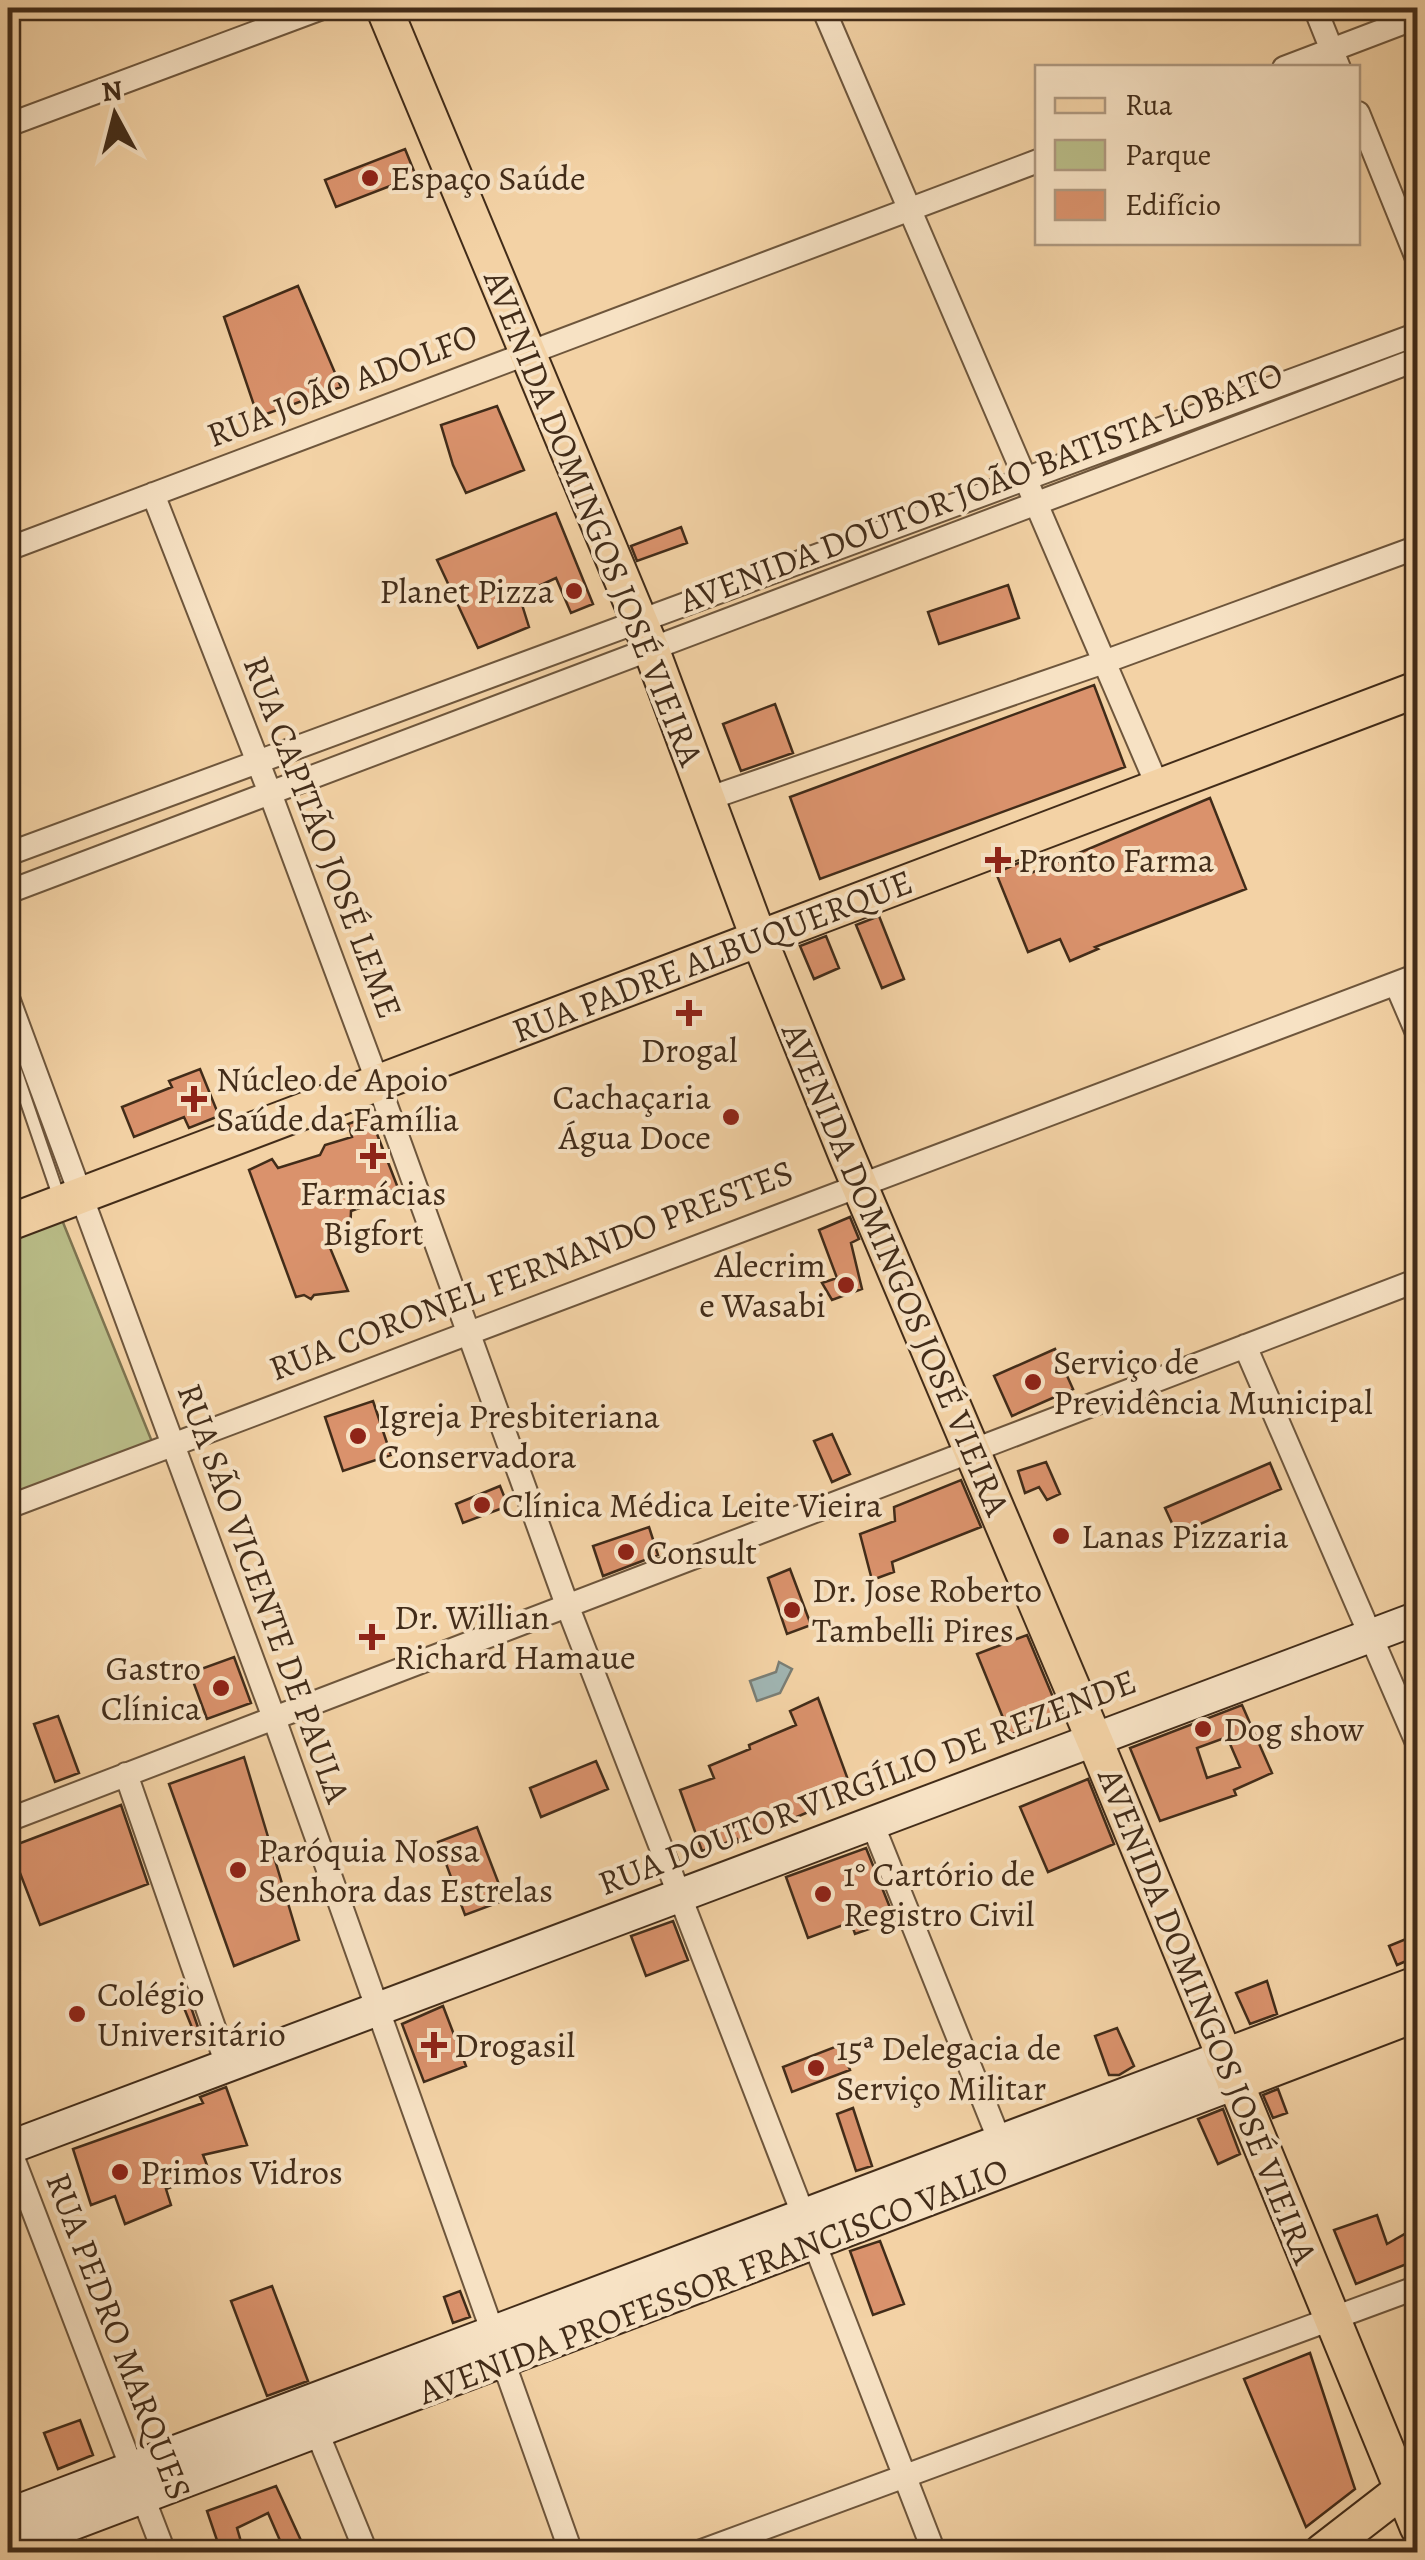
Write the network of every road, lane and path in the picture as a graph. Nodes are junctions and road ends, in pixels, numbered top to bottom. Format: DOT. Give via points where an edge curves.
graph roads {
  1 [pos="322,8"];
  2 [pos="384,8"];
  3 [pos="823,8"];
  4 [pos="1314,8"];
  5 [pos="1418,17"];
  6 [pos="1335,58"];
  7 [pos="1299,65"];
  8 [pos="1360,118"];
  9 [pos="8,125"];
  10 [pos="1035,161"];
  11 [pos="910,209"];
  12 [pos="1418,261"];
  13 [pos="1418,334"];
  14 [pos="528,352"];
  15 [pos="1418,359"];
  16 [pos="1025,478"];
  17 [pos="153,494"];
  18 [pos="1036,504"];
  19 [pos="1418,547"];
  20 [pos="8,549"];
  21 [pos="645,634"];
  22 [pos="1104,662"];
  23 [pos="1418,689"];
  24 [pos="258,762"];
  25 [pos="1158,787"];
  26 [pos="270,793"];
  27 [pos="707,799"];
  28 [pos="8,854"];
  29 [pos="8,892"];
  30 [pos="758,938"];
  31 [pos="1407,980"];
  32 [pos="8,998"];
  33 [pos="1418,1035"];
  34 [pos="8,1048"];
  35 [pos="378,1082"];
  36 [pos="859,1184"];
  37 [pos="64,1202"];
  38 [pos="8,1224"];
  39 [pos="1418,1280"];
  40 [pos="469,1332"];
  41 [pos="1244,1346"];
  42 [pos="171,1443"];
  43 [pos="972,1450"];
  44 [pos="8,1507"];
  45 [pos="567,1605"];
  46 [pos="1418,1618"];
  47 [pos="1369,1636"];
  48 [pos="274,1718"];
  49 [pos="1094,1740"];
  50 [pos="1418,1745"];
  51 [pos="126,1774"];
  52 [pos="8,1820"];
  53 [pos="872,1823"];
  54 [pos="680,1895"];
  55 [pos="1418,1984"];
  56 [pos="378,2009"];
  57 [pos="1418,2013"];
  58 [pos="227,2066"];
  59 [pos="1229,2070"];
  60 [pos="8,2146"];
  61 [pos="1005,2154"];
  62 [pos="809,2228"];
  63 [pos="1418,2287"];
  64 [pos="1332,2319"];
  65 [pos="498,2346"];
  66 [pos="310,2417"];
  67 [pos="905,2476"];
  68 [pos="138,2482"];
  69 [pos="1410,2488"];
  70 [pos="8,2515"];
  71 [pos="1418,2527"];
  72 [pos="8,2548"];
  73 [pos="164,2552"];
  74 [pos="366,2552"];
  75 [pos="571,2552"];
  76 [pos="699,2552"];
  77 [pos="934,2552"];
  78 [pos="1322,2552"];
  1 -- 9 [label="street"];
  2 -- 14 [label="main road, AVENIDA DOMINGOS JOSÉ VIEIRA"];
  3 -- 11 [label="street"];
  4 -- 6 [label="street"];
  5 -- 6 [label="street"];
  6 -- 7 [label="street"];
  8 -- 12 [label="street"];
  10 -- 11 [label="street, RUA JOÃO ADOLFO"];
  11 -- 14 [label="street, RUA JOÃO ADOLFO"];
  11 -- 16 [label="street"];
  13 -- 16 [label="street, AVENIDA DOUTOR JOÃO BATISTA LOBATO"];
  14 -- 17 [label="street, RUA JOÃO ADOLFO"];
  14 -- 21 [label="main road, AVENIDA DOMINGOS JOSÉ VIEIRA"];
  15 -- 18 [label="street, AVENIDA DOUTOR JOÃO BATISTA LOBATO"];
  16 -- 18 [label="street"];
  16 -- 21 [label="street, AVENIDA DOUTOR JOÃO BATISTA LOBATO"];
  17 -- 20 [label="street, RUA JOÃO ADOLFO"];
  17 -- 24 [label="street, RUA CAPITÃO JOSÉ LEME"];
  18 -- 21 [label="street, AVENIDA DOUTOR JOÃO BATISTA LOBATO"];
  18 -- 22 [label="street"];
  19 -- 22 [label="street"];
  21 -- 24 [label="street, AVENIDA DOUTOR JOÃO BATISTA LOBATO"];
  21 -- 26 [label="street, AVENIDA DOUTOR JOÃO BATISTA LOBATO"];
  21 -- 27 [label="main road, AVENIDA DOMINGOS JOSÉ VIEIRA"];
  22 -- 25 [label="street"];
  22 -- 27 [label="street"];
  23 -- 25 [label="main road, RUA PADRE ALBUQUERQUE"];
  24 -- 26 [label="street, RUA CAPITÃO JOSÉ LEME"];
  24 -- 28 [label="street, AVENIDA DOUTOR JOÃO BATISTA LOBATO"];
  25 -- 30 [label="main road, RUA PADRE ALBUQUERQUE"];
  26 -- 29 [label="street, AVENIDA DOUTOR JOÃO BATISTA LOBATO"];
  26 -- 35 [label="street, RUA CAPITÃO JOSÉ LEME"];
  27 -- 30 [label="main road, AVENIDA DOMINGOS JOSÉ VIEIRA"];
  30 -- 35 [label="main road, RUA PADRE ALBUQUERQUE"];
  30 -- 36 [label="main road, AVENIDA DOMINGOS JOSÉ VIEIRA"];
  31 -- 33 [label="street"];
  31 -- 36 [label="street, RUA CORONEL FERNANDO PRESTES"];
  32 -- 37 [label="street, RUA SÃO VICENTE DE PAULA"];
  34 -- 37 [label="lane"];
  35 -- 37 [label="main road, RUA PADRE ALBUQUERQUE"];
  35 -- 40 [label="street, RUA CAPITÃO JOSÉ LEME"];
  36 -- 40 [label="street, RUA CORONEL FERNANDO PRESTES"];
  36 -- 43 [label="main road, AVENIDA DOMINGOS JOSÉ VIEIRA"];
  37 -- 38 [label="main road, RUA PADRE ALBUQUERQUE"];
  37 -- 42 [label="street, RUA SÃO VICENTE DE PAULA"];
  39 -- 41 [label="street"];
  40 -- 42 [label="street, RUA CORONEL FERNANDO PRESTES"];
  40 -- 45 [label="street, RUA CAPITÃO JOSÉ LEME"];
  41 -- 43 [label="street"];
  41 -- 47 [label="street"];
  42 -- 44 [label="street, RUA CORONEL FERNANDO PRESTES"];
  42 -- 48 [label="street, RUA SÃO VICENTE DE PAULA"];
  43 -- 45 [label="street"];
  43 -- 49 [label="main road, AVENIDA DOMINGOS JOSÉ VIEIRA"];
  45 -- 48 [label="street"];
  45 -- 54 [label="street, RUA CAPITÃO JOSÉ LEME"];
  46 -- 47 [label="main road, RUA DOUTOR VIRGÍLIO DE REZENDE"];
  47 -- 49 [label="main road, RUA DOUTOR VIRGÍLIO DE REZENDE"];
  47 -- 50 [label="street"];
  48 -- 51 [label="street"];
  48 -- 56 [label="street, RUA SÃO VICENTE DE PAULA"];
  49 -- 53 [label="main road, RUA DOUTOR VIRGÍLIO DE REZENDE"];
  49 -- 59 [label="main road, AVENIDA DOMINGOS JOSÉ VIEIRA"];
  51 -- 52 [label="street"];
  51 -- 58 [label="street"];
  53 -- 54 [label="main road, RUA DOUTOR VIRGÍLIO DE REZENDE"];
  53 -- 61 [label="street"];
  54 -- 56 [label="main road, RUA DOUTOR VIRGÍLIO DE REZENDE"];
  54 -- 62 [label="street, RUA CAPITÃO JOSÉ LEME"];
  55 -- 59 [label="main road, AVENIDA PROFESSOR FRANCISCO VALIO"];
  56 -- 58 [label="main road, RUA DOUTOR VIRGÍLIO DE REZENDE"];
  56 -- 65 [label="street, RUA SÃO VICENTE DE PAULA"];
  57 -- 59 [label="main road, AVENIDA PROFESSOR FRANCISCO VALIO"];
  58 -- 60 [label="main road, RUA DOUTOR VIRGÍLIO DE REZENDE"];
  59 -- 61 [label="main road, AVENIDA PROFESSOR FRANCISCO VALIO"];
  59 -- 64 [label="main road, AVENIDA DOMINGOS JOSÉ VIEIRA"];
  60 -- 68 [label="street, RUA PEDRO MARQUES"];
  61 -- 62 [label="main road, AVENIDA PROFESSOR FRANCISCO VALIO"];
  62 -- 65 [label="main road, AVENIDA PROFESSOR FRANCISCO VALIO"];
  62 -- 67 [label="street, RUA CAPITÃO JOSÉ LEME"];
  63 -- 64 [label="street"];
  64 -- 67 [label="street"];
  64 -- 69 [label="main road, AVENIDA DOMINGOS JOSÉ VIEIRA"];
  65 -- 66 [label="main road, AVENIDA PROFESSOR FRANCISCO VALIO"];
  65 -- 75 [label="street, RUA SÃO VICENTE DE PAULA"];
  66 -- 68 [label="main road, AVENIDA PROFESSOR FRANCISCO VALIO"];
  66 -- 74 [label="street"];
  67 -- 76 [label="street"];
  67 -- 77 [label="street, RUA CAPITÃO JOSÉ LEME"];
  68 -- 70 [label="main road, AVENIDA PROFESSOR FRANCISCO VALIO"];
  68 -- 72 [label="main road, AVENIDA PROFESSOR FRANCISCO VALIO"];
  68 -- 73 [label="street, RUA PEDRO MARQUES"];
  69 -- 71 [label="main road, AVENIDA DOMINGOS JOSÉ VIEIRA"];
  69 -- 78 [label="main road"];
}
